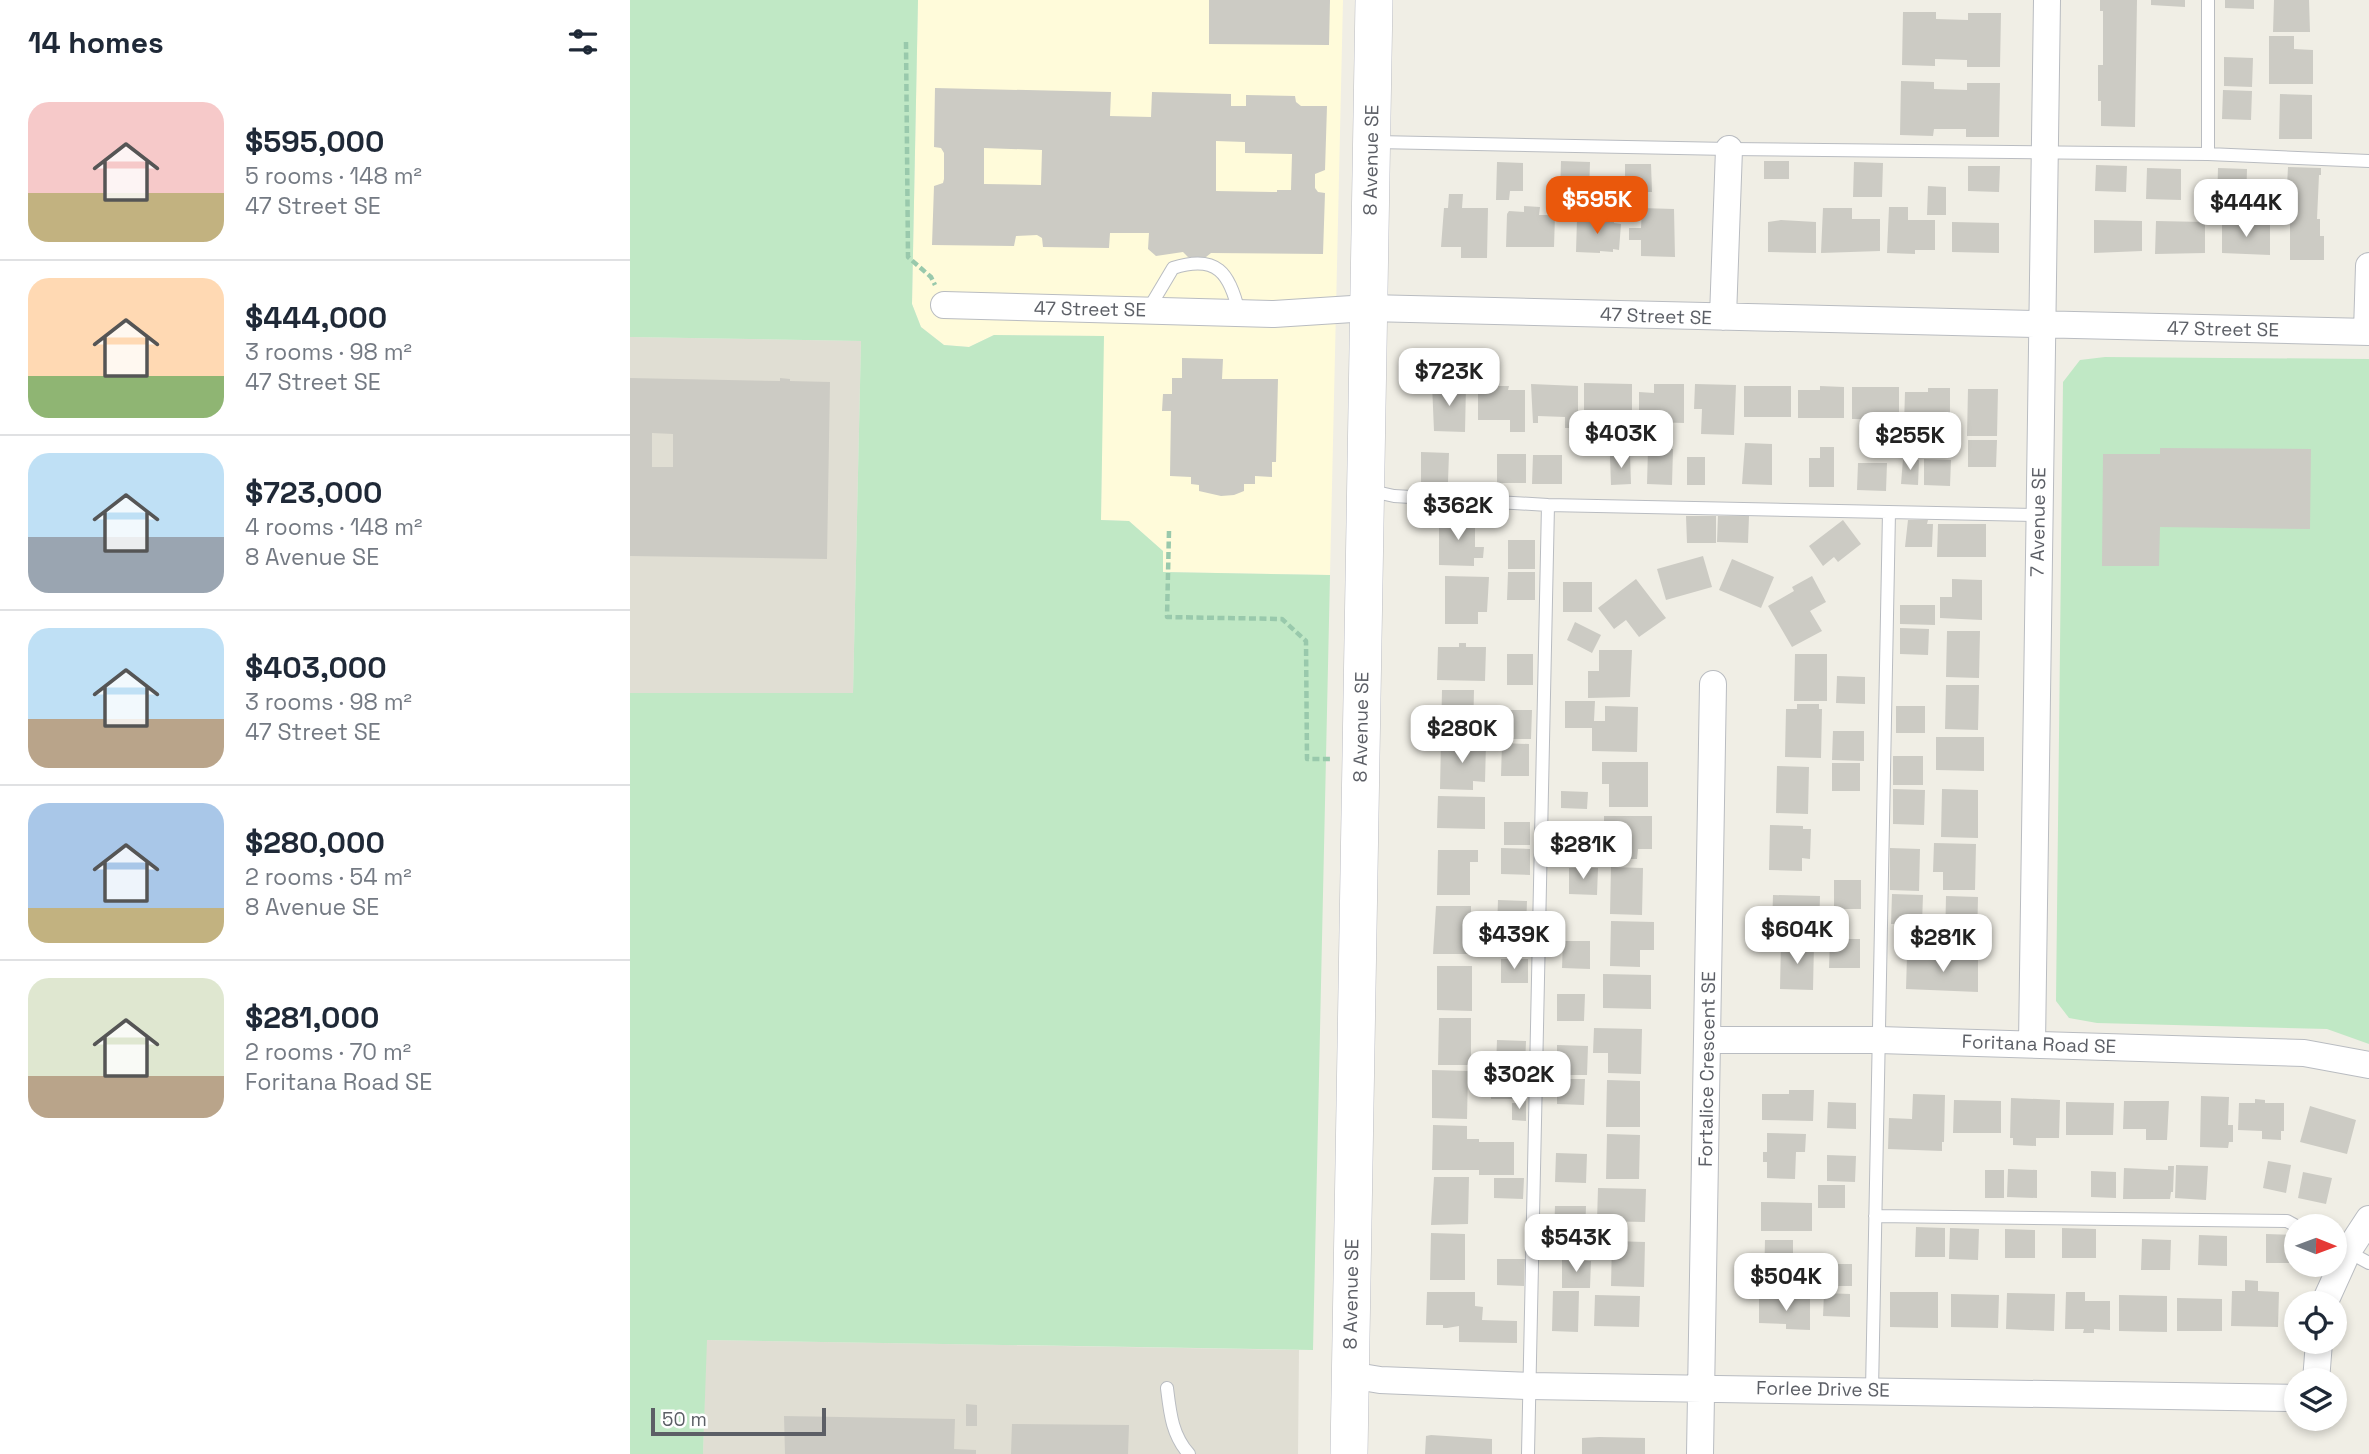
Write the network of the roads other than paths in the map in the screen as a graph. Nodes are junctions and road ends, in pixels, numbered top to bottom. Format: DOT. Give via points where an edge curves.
graph roads {
  1 [pos="1374,0"];
  2 [pos="2047,0"];
  3 [pos="2208,0"];
  4 [pos="1372,142"];
  5 [pos="1729,149"];
  6 [pos="2044,152"];
  7 [pos="2208,153"];
  8 [pos="2369,161"];
  9 [pos="2369,266"];
  10 [pos="944,305"];
  11 [pos="1368,308"];
  12 [pos="1148,310"];
  13 [pos="1240,313"];
  14 [pos="1723,317"];
  15 [pos="2041,325"];
  16 [pos="2368,332"];
  17 [pos="1365,489"];
  18 [pos="1548,505"];
  19 [pos="1889,512"];
  20 [pos="2038,515"];
  21 [pos="1713,684"];
  22 [pos="1708,1040"];
  23 [pos="1879,1040"];
  24 [pos="2032,1044"];
  25 [pos="2369,1065"];
  26 [pos="1875,1216"];
  27 [pos="2369,1219"];
  28 [pos="2284,1221"];
  29 [pos="2350,1253"];
  30 [pos="2331,1291"];
  31 [pos="1350,1376"];
  32 [pos="1530,1386"];
  33 [pos="1701,1387"];
  34 [pos="1167,1388"];
  35 [pos="1872,1390"];
  36 [pos="2284,1398"];
  37 [pos="1189,1454"];
  38 [pos="1349,1454"];
  39 [pos="1528,1454"];
  40 [pos="1700,1454"];
  1 -- 4 [label="street, 8 Avenue SE"];
  2 -- 6 [label="street, 7 Avenue SE"];
  3 -- 7 [label="lane"];
  4 -- 5 [label="lane"];
  4 -- 11 [label="street, 8 Avenue SE"];
  5 -- 6 [label="lane"];
  5 -- 14 [label="street"];
  6 -- 7 [label="lane"];
  6 -- 15 [label="street, 7 Avenue SE"];
  7 -- 8 [label="lane"];
  9 -- 16 [label="street"];
  10 -- 12 [label="street, 47 Street SE"];
  11 -- 13 [label="street, 47 Street SE"];
  11 -- 14 [label="street, 47 Street SE"];
  11 -- 17 [label="street, 8 Avenue SE"];
  12 -- 13 [label="street, 47 Street SE"];
  12 -- 13 [label="lane" via="1173,268 1190,262 1220,271 1233,286"];
  14 -- 15 [label="street, 47 Street SE"];
  15 -- 16 [label="street, 47 Street SE"];
  15 -- 20 [label="street, 7 Avenue SE"];
  17 -- 18 [label="lane" via="1394,496"];
  17 -- 31 [label="street, 8 Avenue SE"];
  18 -- 19 [label="lane"];
  18 -- 32 [label="lane"];
  19 -- 20 [label="lane"];
  19 -- 23 [label="lane"];
  20 -- 24 [label="street, 7 Avenue SE"];
  21 -- 22 [label="street, Fortalice Crescent SE"];
  22 -- 23 [label="street, Foritana Road SE"];
  22 -- 33 [label="street, Fortalice Crescent SE"];
  23 -- 24 [label="street, Foritana Road SE"];
  23 -- 26 [label="lane"];
  24 -- 25 [label="street, Foritana Road SE" via="2304,1053"];
  26 -- 28 [label="lane"];
  26 -- 35 [label="lane"];
  27 -- 29 [label="street"];
  29 -- 30 [label="street"];
  31 -- 32 [label="street, Forlee Drive SE"];
  31 -- 38 [label="street, 8 Avenue SE"];
  32 -- 33 [label="street, Forlee Drive SE"];
  32 -- 39 [label="lane"];
  33 -- 35 [label="street, Forlee Drive SE"];
  33 -- 40 [label="street, Fortalice Crescent SE"];
  34 -- 37 [label="lane" via="1177,1440"];
  35 -- 36 [label="street, Forlee Drive SE"];
}
